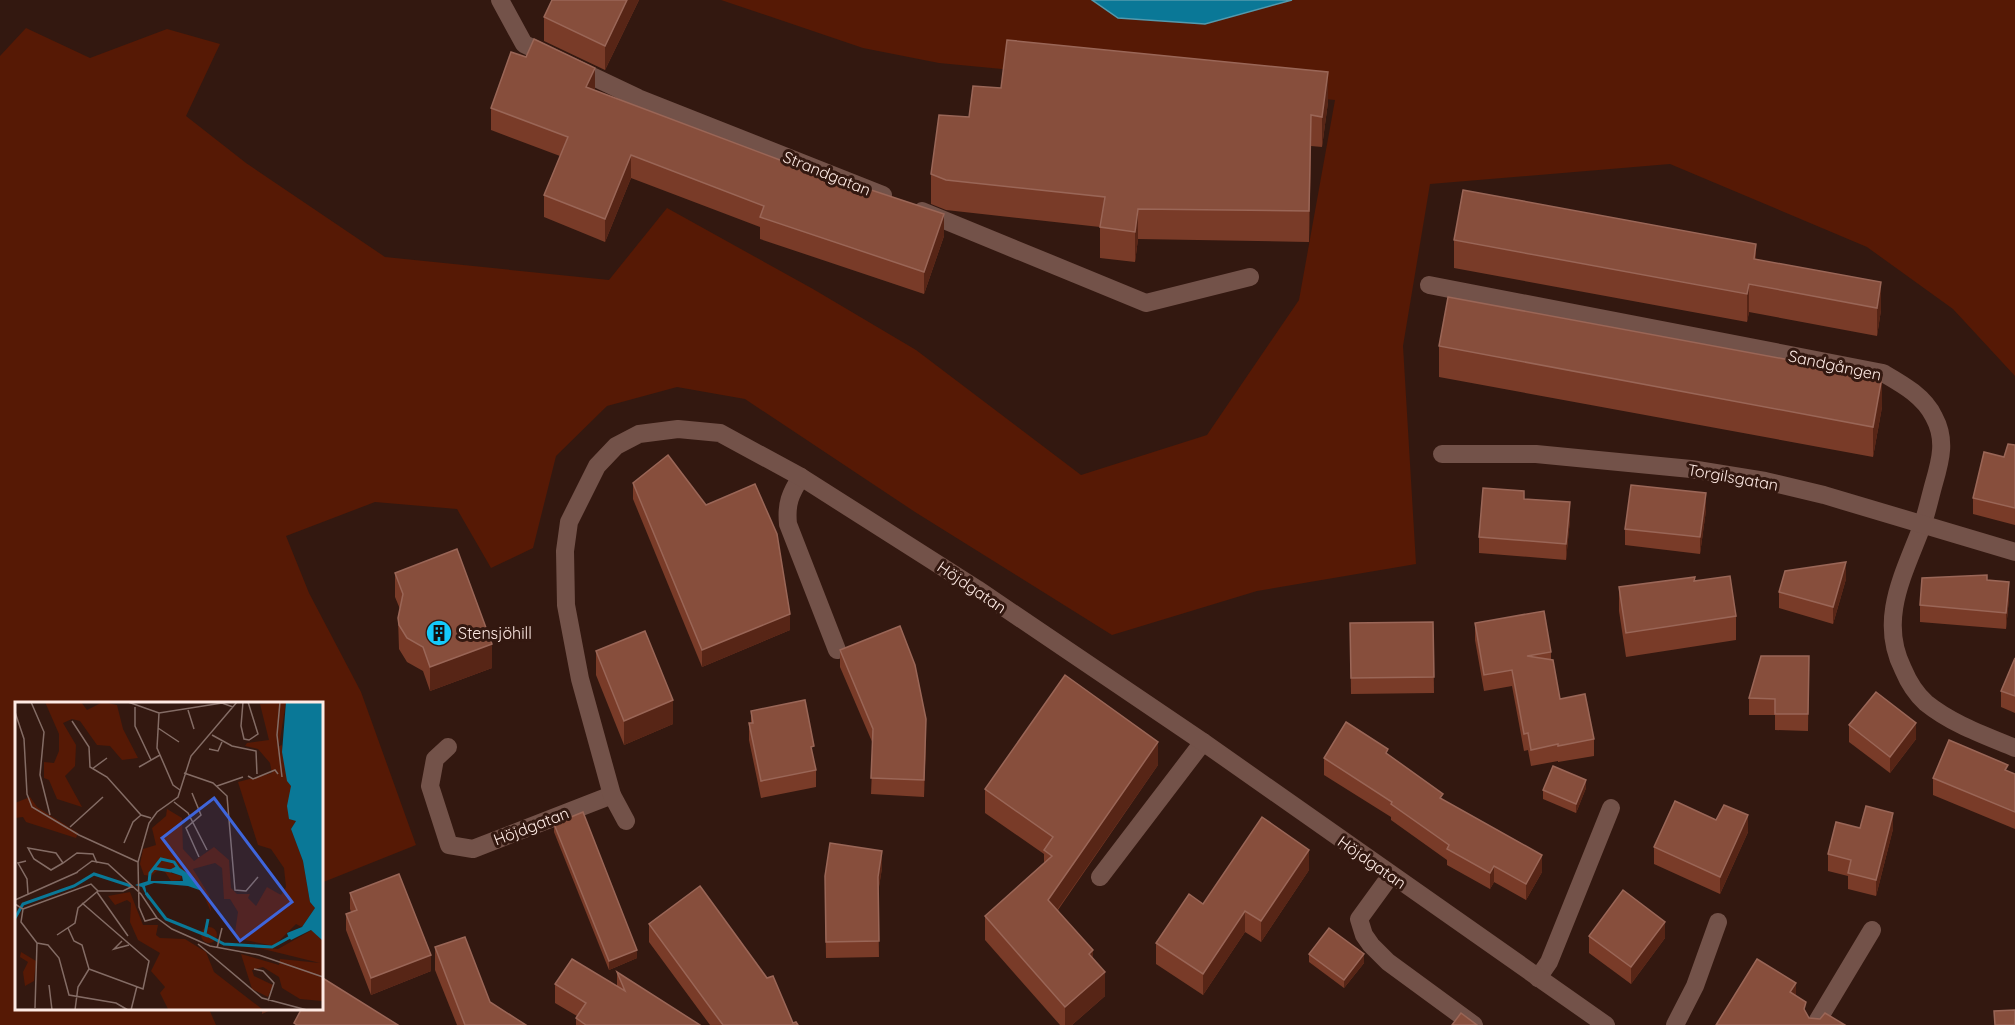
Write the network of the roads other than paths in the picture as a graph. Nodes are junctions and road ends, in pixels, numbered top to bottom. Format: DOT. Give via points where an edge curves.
graph roads {
  1 [pos="500,0"];
  2 [pos="1250,277"];
  3 [pos="1429,285"];
  4 [pos="1442,454"];
  5 [pos="801,477"];
  6 [pos="1922,525"];
  7 [pos="2015,552"];
  8 [pos="837,650"];
  9 [pos="1203,742"];
  10 [pos="448,747"];
  11 [pos="2015,748"];
  12 [pos="612,795"];
  13 [pos="1611,808"];
  14 [pos="626,821"];
  15 [pos="1391,875"];
  16 [pos="1100,878"];
  17 [pos="1718,922"];
  18 [pos="1872,930"];
  19 [pos="1538,978"];
  20 [pos="1474,1025"];
  21 [pos="1606,1025"];
  22 [pos="1674,1025"];
  23 [pos="1815,1025"];
  1 -- 2 [label="street, Strandgatan" via="524,44 638,98 1146,303"];
  3 -- 6 [label="street, Sandgången" via="1883,373 1923,401 1941,432 1942,454"];
  4 -- 6 [label="street, Torgilsgatan" via="1536,454 1765,480"];
  5 -- 8 [label="street" via="790,492 788,524"];
  5 -- 9 [label="street, Höjdgatan" via="977,589"];
  5 -- 12 [label="street, Höjdgatan" via="720,433 678,429 639,434 616,446 597,466 569,522 566,606 580,679"];
  6 -- 7 [label="street, Torgilsgatan"];
  6 -- 11 [label="street, Sandgången" via="1894,600 1891,629 1896,655 1924,701 1949,719"];
  9 -- 15 [label="street, Höjdgatan"];
  9 -- 16 [label="street"];
  10 -- 12 [label="street, Höjdgatan" via="435,759 430,786 449,845 473,849"];
  12 -- 14 [label="street, Höjdgatan"];
  13 -- 19 [label="street" via="1549,962"];
  15 -- 19 [label="street, Höjdgatan"];
  15 -- 20 [label="street" via="1359,919 1364,935 1388,962"];
  17 -- 22 [label="street" via="1695,986"];
  18 -- 23 [label="street"];
  19 -- 21 [label="street, Höjdgatan"];
}
